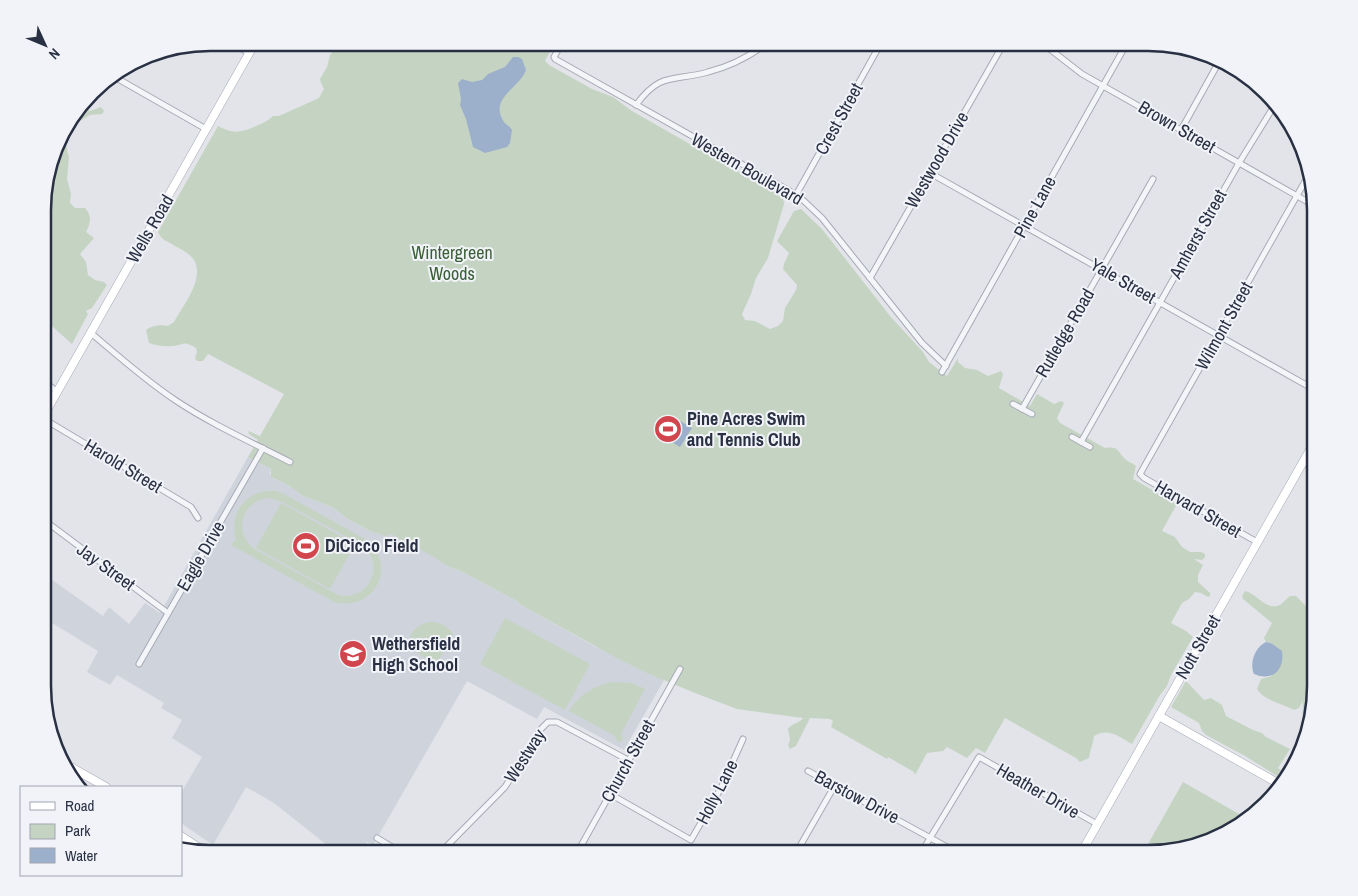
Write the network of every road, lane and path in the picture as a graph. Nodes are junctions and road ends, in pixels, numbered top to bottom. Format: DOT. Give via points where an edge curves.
graph roads {
  1 [pos="755,51"];
  2 [pos="876,51"];
  3 [pos="999,51"];
  4 [pos="1053,51"];
  5 [pos="1122,51"];
  6 [pos="557,52"];
  7 [pos="249,53"];
  8 [pos="1216,67"];
  9 [pos="120,80"];
  10 [pos="1103,85"];
  11 [pos="636,105"];
  12 [pos="1271,110"];
  13 [pos="206,129"];
  14 [pos="1181,130"];
  15 [pos="1239,162"];
  16 [pos="930,173"];
  17 [pos="1153,179"];
  18 [pos="1304,183"];
  19 [pos="796,195"];
  20 [pos="1297,196"];
  21 [pos="1306,201"];
  22 [pos="1024,226"];
  23 [pos="1101,270"];
  24 [pos="870,278"];
  25 [pos="1160,302"];
  26 [pos="91,333"];
  27 [pos="1218,336"];
  28 [pos="946,366"];
  29 [pos="942,372"];
  30 [pos="1306,385"];
  31 [pos="51,387"];
  32 [pos="57,392"];
  33 [pos="51,403"];
  34 [pos="1013,404"];
  35 [pos="1022,409"];
  36 [pos="1032,414"];
  37 [pos="51,423"];
  38 [pos="1072,437"];
  39 [pos="1081,442"];
  40 [pos="1090,447"];
  41 [pos="263,448"];
  42 [pos="290,462"];
  43 [pos="1306,463"];
  44 [pos="1140,475"];
  45 [pos="198,518"];
  46 [pos="51,525"];
  47 [pos="1257,542"];
  48 [pos="168,612"];
  49 [pos="139,664"];
  50 [pos="680,669"];
  51 [pos="1159,716"];
  52 [pos="743,739"];
  53 [pos="628,760"];
  54 [pos="76,770"];
  55 [pos="808,771"];
  56 [pos="1274,782"];
  57 [pos="834,785"];
  58 [pos="104,786"];
  59 [pos="610,794"];
  60 [pos="1097,824"];
  61 [pos="930,837"];
  62 [pos="377,838"];
  63 [pos="801,844"];
  64 [pos="926,844"];
  65 [pos="943,844"];
  66 [pos="1086,844"];
  67 [pos="388,845"];
  68 [pos="448,845"];
  69 [pos="582,845"];
  1 -- 11 [label="street" via="719,69 658,83"];
  2 -- 19 [label="street, Crest Street"];
  3 -- 16 [label="street, Westwood Drive"];
  4 -- 10 [label="street, Brown Street"];
  5 -- 10 [label="street, Pine Lane"];
  6 -- 11 [label="street, Western Boulevard" via="554,58"];
  7 -- 13 [label="street, Wells Road"];
  8 -- 14 [label="street"];
  9 -- 13 [label="street"];
  10 -- 14 [label="street, Brown Street"];
  10 -- 22 [label="street, Pine Lane"];
  11 -- 19 [label="street, Western Boulevard"];
  12 -- 15 [label="street, Amherst Street"];
  13 -- 26 [label="street, Wells Road"];
  14 -- 15 [label="street, Brown Street"];
  15 -- 20 [label="street, Brown Street"];
  15 -- 25 [label="street, Amherst Street"];
  16 -- 22 [label="street, Yale Street"];
  16 -- 24 [label="street, Westwood Drive"];
  17 -- 23 [label="street, Rutledge Road"];
  18 -- 20 [label="street, Wilmont Street"];
  19 -- 24 [label="street, Western Boulevard" via="822,218"];
  20 -- 21 [label="street, Brown Street"];
  20 -- 27 [label="street, Wilmont Street"];
  22 -- 23 [label="street, Yale Street"];
  22 -- 28 [label="street, Pine Lane"];
  23 -- 25 [label="street, Yale Street"];
  23 -- 35 [label="street, Rutledge Road"];
  24 -- 28 [label="street, Western Boulevard" via="923,344"];
  25 -- 27 [label="street, Yale Street"];
  25 -- 39 [label="street, Amherst Street"];
  26 -- 32 [label="street, Wells Road"];
  26 -- 41 [label="street" via="175,400"];
  27 -- 30 [label="street, Yale Street"];
  27 -- 44 [label="street, Wilmont Street"];
  28 -- 29 [label="street, Pine Lane"];
  31 -- 32 [label="street"];
  32 -- 33 [label="street, Wells Road"];
  34 -- 35 [label="street"];
  35 -- 36 [label="street"];
  37 -- 45 [label="street, Harold Street" via="191,507"];
  38 -- 39 [label="street"];
  39 -- 40 [label="street"];
  41 -- 42 [label="street"];
  41 -- 48 [label="street, Eagle Drive"];
  43 -- 47 [label="street, Nott Street"];
  44 -- 47 [label="street, Harvard Street"];
  46 -- 48 [label="street, Jay Street"];
  47 -- 51 [label="street, Nott Street"];
  48 -- 49 [label="street, Eagle Drive"];
  50 -- 53 [label="street, Church Street"];
  51 -- 56 [label="street"];
  51 -- 60 [label="street, Nott Street"];
  52 -- 59 [label="street, Holly Lane" via="691,840"];
  53 -- 59 [label="street, Church Street"];
  53 -- 68 [label="street, Westway" via="557,722 548,722 506,787"];
  54 -- 58 [label="street"];
  55 -- 57 [label="street, Barstow Drive"];
  57 -- 61 [label="street, Barstow Drive"];
  57 -- 63 [label="street"];
  59 -- 69 [label="street, Church Street"];
  60 -- 61 [label="street, Heather Drive" via="979,757"];
  60 -- 66 [label="street, Nott Street"];
  61 -- 64 [label="street"];
  61 -- 65 [label="street, Barstow Drive"];
  62 -- 67 [label="street"];
}
